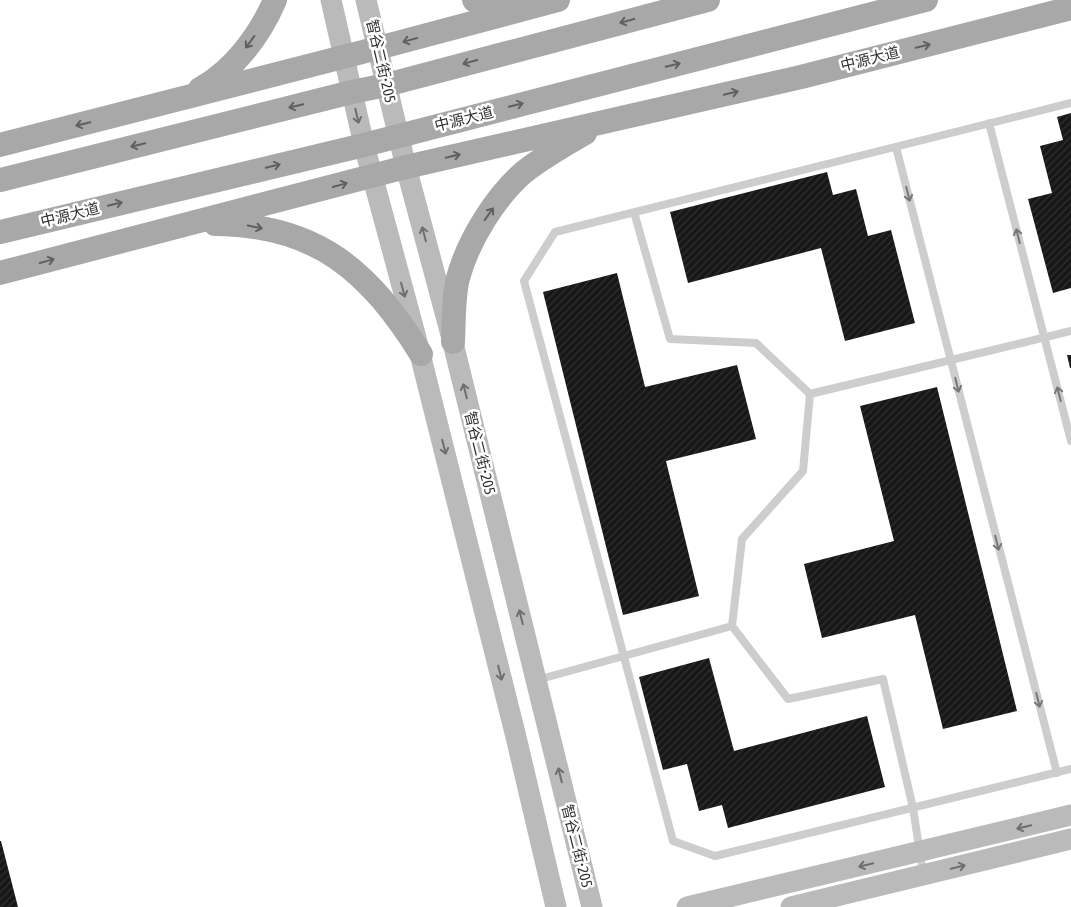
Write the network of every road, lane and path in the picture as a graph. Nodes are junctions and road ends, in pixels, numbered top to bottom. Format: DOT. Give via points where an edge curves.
graph roads {
  1 [pos="275,0"];
  2 [pos="331,0"];
  3 [pos="366,0"];
  4 [pos="474,0"];
  5 [pos="708,0"];
  6 [pos="926,0"];
  7 [pos="549,2"];
  8 [pos="1071,8"];
  9 [pos="378,48"];
  10 [pos="344,57"];
  11 [pos="386,85"];
  12 [pos="352,92"];
  13 [pos="184,98"];
  14 [pos="1071,103"];
  15 [pos="608,121"];
  16 [pos="989,123"];
  17 [pos="399,136"];
  18 [pos="0,145"];
  19 [pos="364,145"];
  20 [pos="896,147"];
  21 [pos="406,167"];
  22 [pos="373,176"];
  23 [pos="0,180"];
  24 [pos="634,212"];
  25 [pos="189,224"];
  26 [pos="0,232"];
  27 [pos="0,273"];
  28 [pos="1071,331"];
  29 [pos="1044,337"];
  30 [pos="453,342"];
  31 [pos="420,354"];
  32 [pos="950,360"];
  33 [pos="810,394"];
  34 [pos="1071,441"];
  35 [pos="732,626"];
  36 [pos="624,656"];
  37 [pos="537,680"];
  38 [pos="1071,769"];
  39 [pos="1057,773"];
  40 [pos="913,808"];
  41 [pos="1071,815"];
  42 [pos="1071,839"];
  43 [pos="920,852"];
  44 [pos="924,875"];
  45 [pos="556,907"];
  46 [pos="592,907"];
  47 [pos="687,907"];
  48 [pos="791,907"];
  1 -- 13 [label="main road, one-way" via="243,52 212,82"];
  2 -- 10 [label="main road"];
  3 -- 9 [label="main road, 智谷二街•205"];
  4 -- 7 [label="main road"];
  5 -- 11 [label="main road, one-way"];
  17 -- 6 [label="main road, 中源大道, one-way"];
  7 -- 9 [label="main road, one-way"];
  15 -- 8 [label="main road, 中源大道, one-way" via="801,77"];
  9 -- 10 [label="main road"];
  9 -- 11 [label="main road, 智谷二街•205"];
  10 -- 12 [label="main road"];
  10 -- 13 [label="main road"];
  11 -- 12 [label="main road"];
  11 -- 17 [label="main road, 智谷二街•205"];
  12 -- 19 [label="main road, one-way"];
  12 -- 23 [label="main road, one-way"];
  13 -- 18 [label="main road, one-way"];
  14 -- 16 [label="lane"];
  21 -- 15 [label="main road, 中源大道, one-way"];
  30 -- 15 [label="main road, one-way" via="458,278 486,219 511,184 524,172"];
  16 -- 20 [label="lane"];
  29 -- 16 [label="lane, one-way"];
  17 -- 19 [label="main road, 中源大道"];
  17 -- 21 [label="main road, 智谷二街•205"];
  19 -- 22 [label="main road"];
  26 -- 19 [label="main road, 中源大道, one-way"];
  20 -- 24 [label="lane"];
  20 -- 32 [label="lane, one-way"];
  21 -- 22 [label="main road, 中源大道"];
  30 -- 21 [label="main road, 智谷二街•205, one-way"];
  25 -- 22 [label="main road, 中源大道, one-way"];
  22 -- 31 [label="main road, one-way"];
  24 -- 33 [label="lane" via="670,339 756,343"];
  24 -- 36 [label="lane" via="554,232 524,281"];
  27 -- 25 [label="main road, one-way"];
  25 -- 31 [label="main road, one-way" via="242,224 307,242 331,254 350,267 384,300"];
  28 -- 29 [label="lane"];
  29 -- 32 [label="lane"];
  34 -- 29 [label="lane, one-way"];
  37 -- 30 [label="main road, 智谷二街•205, one-way"];
  31 -- 45 [label="main road, one-way"];
  32 -- 33 [label="lane"];
  32 -- 39 [label="lane, one-way"];
  33 -- 35 [label="lane" via="803,470 742,539"];
  35 -- 36 [label="lane"];
  35 -- 40 [label="lane" via="788,699 883,679"];
  36 -- 37 [label="lane"];
  36 -- 40 [label="lane" via="673,841 715,856"];
  46 -- 37 [label="main road, 智谷二街•205, one-way"];
  38 -- 39 [label="lane"];
  39 -- 40 [label="lane"];
  40 -- 43 [label="lane"];
  41 -- 43 [label="main road, one-way"];
  44 -- 42 [label="main road, one-way"];
  43 -- 44 [label="lane"];
  43 -- 47 [label="main road, one-way"];
  44 -- 48 [label="main road"];
}
